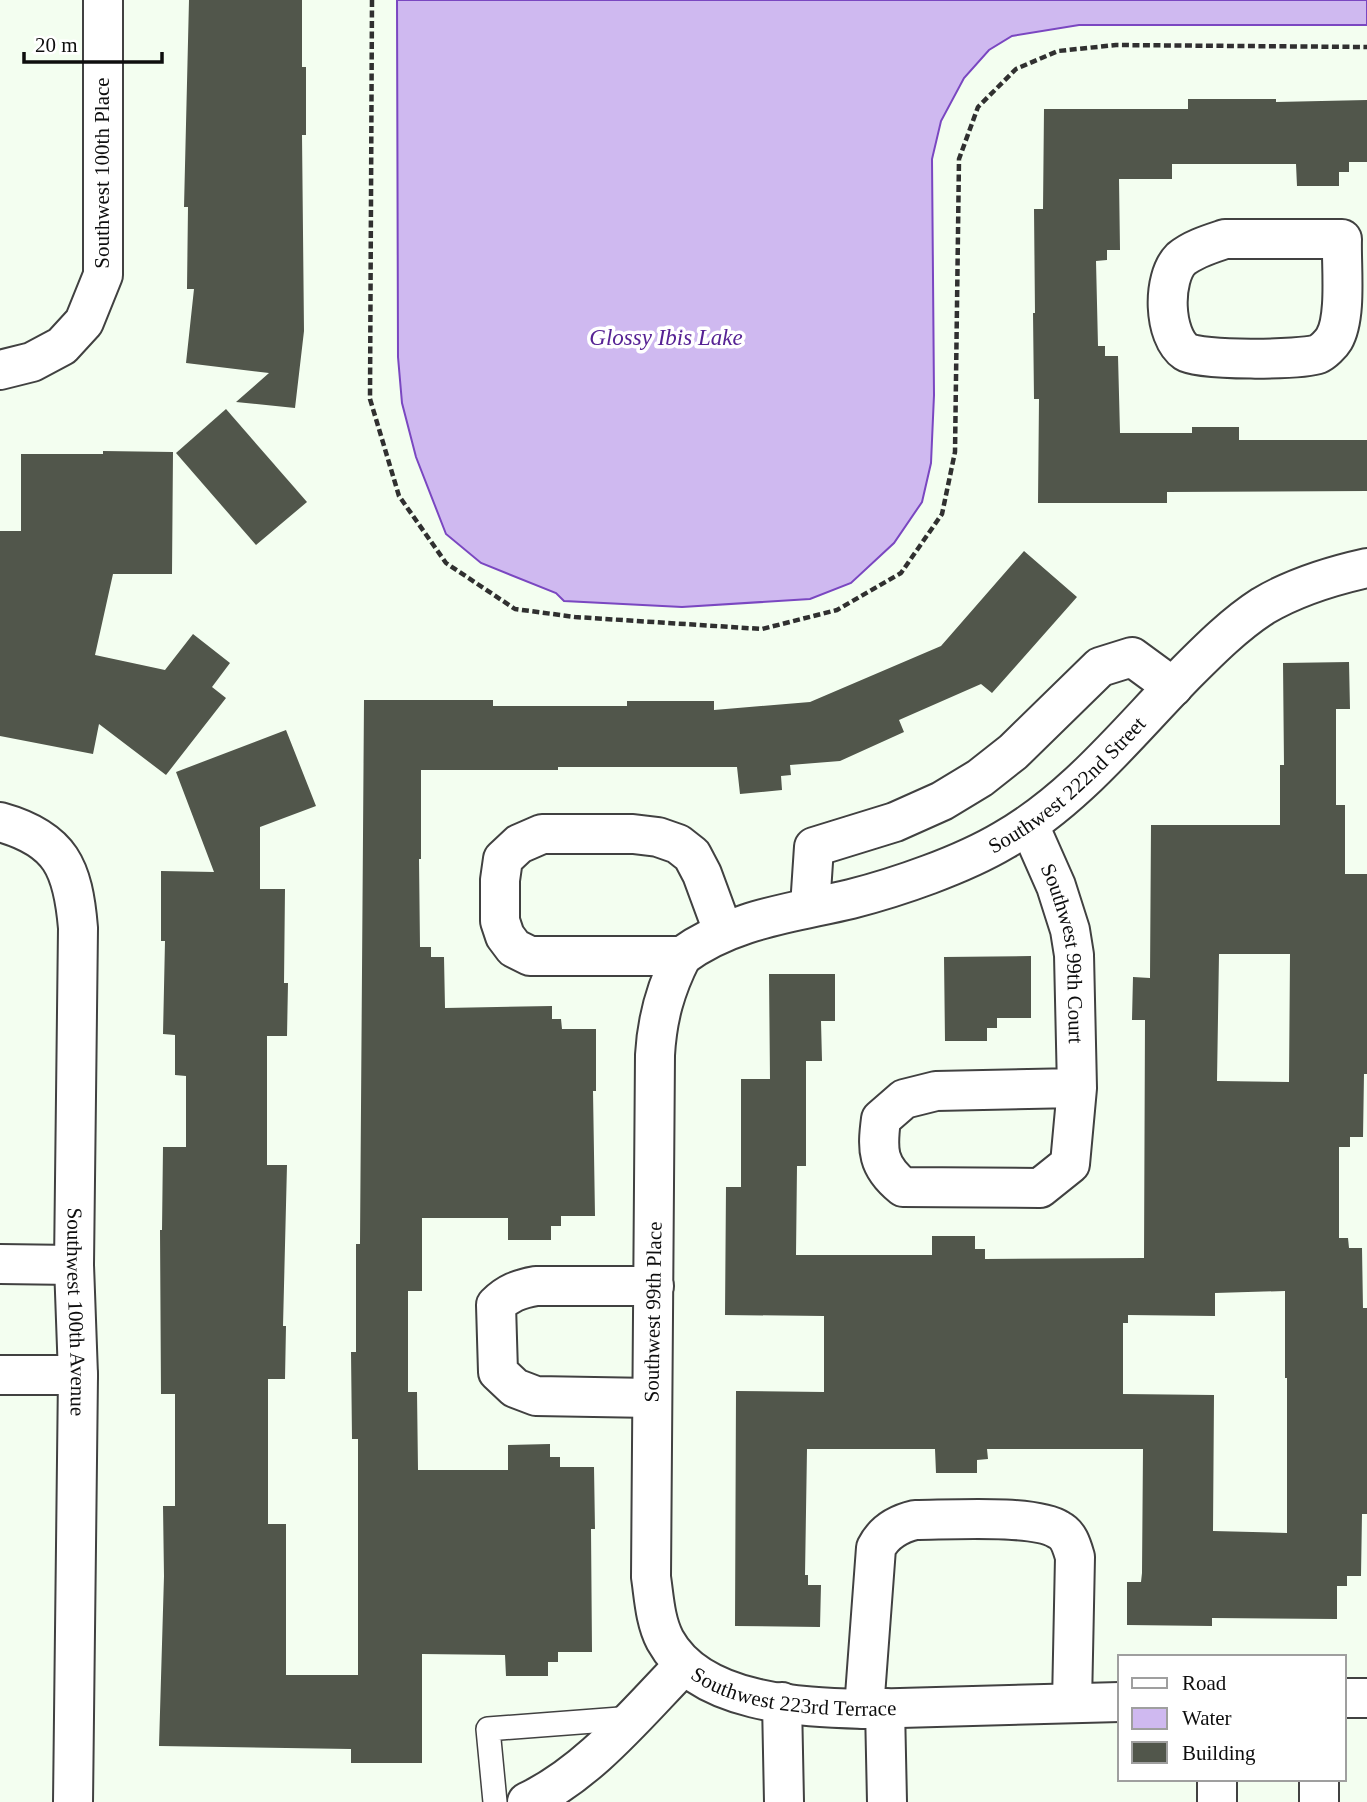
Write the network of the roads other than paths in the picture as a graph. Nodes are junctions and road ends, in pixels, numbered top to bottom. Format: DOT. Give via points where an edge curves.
graph roads {
  1 [pos="103,0"];
  2 [pos="1354,238"];
  3 [pos="0,369"];
  4 [pos="1367,568"];
  5 [pos="1173,687"];
  6 [pos="0,822"];
  7 [pos="1029,825"];
  8 [pos="810,907"];
  9 [pos="723,930"];
  10 [pos="682,956"];
  11 [pos="1077,1088"];
  12 [pos="0,1264"];
  13 [pos="74,1265"];
  14 [pos="654,1286"];
  15 [pos="0,1375"];
  16 [pos="78,1375"];
  17 [pos="652,1398"];
  18 [pos="684,1665"];
  19 [pos="1346,1698"];
  20 [pos="1367,1698"];
  21 [pos="782,1702"];
  22 [pos="1072,1703"];
  23 [pos="1118,1703"];
  24 [pos="874,1709"];
  25 [pos="633,1718"];
  26 [pos="1217,1781"];
  27 [pos="1319,1781"];
  28 [pos="73,1802"];
  29 [pos="495,1802"];
  30 [pos="527,1802"];
  31 [pos="784,1802"];
  32 [pos="887,1802"];
  33 [pos="1217,1802"];
  34 [pos="1319,1802"];
  1 -- 3 [label="street, Southwest 100th Place" via="103,275 92,307 71,338 32,362"];
  2 -- 2 [label="street" via="1225,239 1204,246 1183,258 1169,282 1174,340 1185,352 1202,357 1300,358 1320,353 1334,340"];
  4 -- 5 [label="street, Southwest 222nd Street" via="1297,589 1263,607"];
  5 -- 7 [label="street, Southwest 222nd Street" via="1085,778"];
  5 -- 8 [label="street" via="1132,657 1100,667 1047,721 980,778 895,822 814,847"];
  6 -- 13 [label="street, Southwest 100th Avenue" via="38,837 53,849 65,866 76,905"];
  7 -- 8 [label="street, Southwest 222nd Street" via="958,862 852,898"];
  7 -- 11 [label="street, Southwest 99th Court" via="1070,930 1076,982"];
  8 -- 9 [label="street, Southwest 222nd Street"];
  9 -- 10 [label="street, Southwest 222nd Street"];
  9 -- 10 [label="street" via="692,855 658,837 542,834 519,844 503,859 500,920 514,948 530,956"];
  10 -- 14 [label="street, Southwest 99th Place" via="657,1025"];
  11 -- 11 [label="street, Southwest 99th Court" via="936,1091 904,1099 881,1119 878,1141 887,1175 903,1187 1040,1188 1070,1164"];
  12 -- 13 [label="street"];
  13 -- 16 [label="street, Southwest 100th Avenue"];
  14 -- 17 [label="street, Southwest 99th Place"];
  14 -- 17 [label="street" via="536,1286 520,1289 496,1305 498,1371 515,1388 536,1396"];
  15 -- 16 [label="street"];
  16 -- 28 [label="street, Southwest 100th Avenue"];
  17 -- 18 [label="street, Southwest 99th Place" via="651,1577 657,1619 665,1640"];
  18 -- 21 [label="street, Southwest 223rd Terrace" via="712,1685"];
  18 -- 25 [label="street, Southwest 223rd Terrace"];
  19 -- 20 [label="street"];
  21 -- 24 [label="street, Southwest 223rd Terrace"];
  21 -- 31 [label="street"];
  22 -- 23 [label="street, Southwest 223rd Terrace"];
  22 -- 24 [label="street, Southwest 223rd Terrace"];
  22 -- 24 [label="street" via="1075,1557 1062,1531 1043,1522 915,1520 901,1523 876,1548"];
  24 -- 32 [label="street"];
  25 -- 29 [label="lane" via="488,1729"];
  25 -- 30 [label="street, Southwest 223rd Terrace" via="558,1784"];
  26 -- 33 [label="street"];
  27 -- 34 [label="street"];
}
